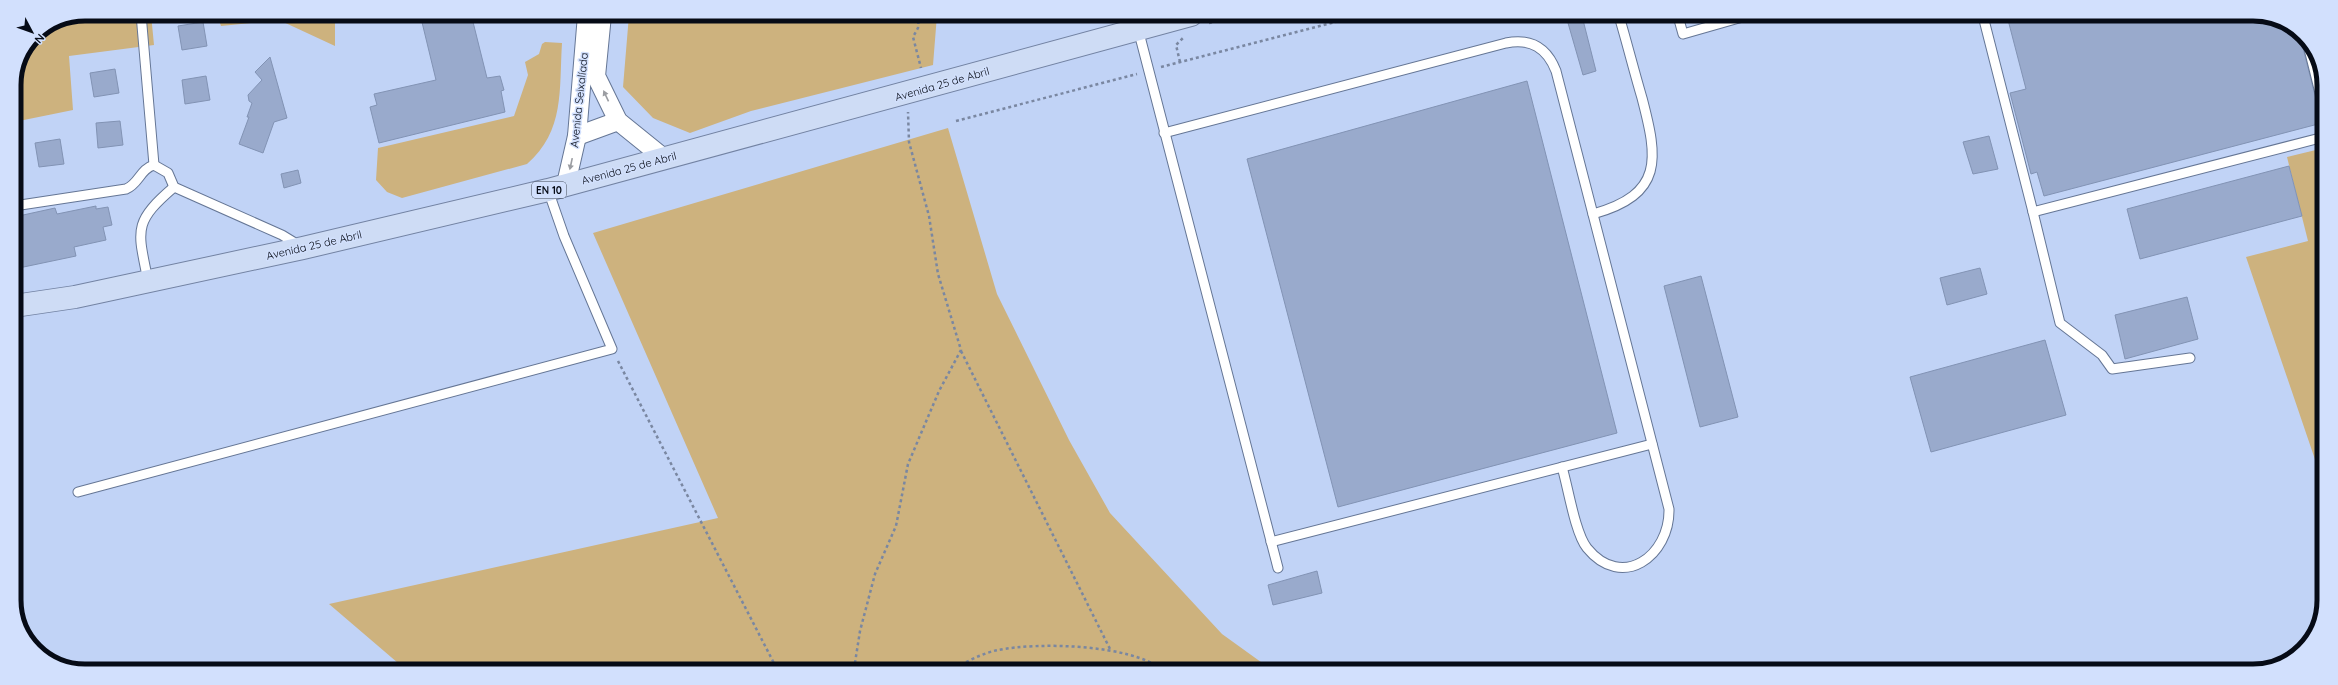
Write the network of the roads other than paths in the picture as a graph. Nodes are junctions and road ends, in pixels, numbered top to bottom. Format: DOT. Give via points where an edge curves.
graph roads {
  1 [pos="142,21"];
  2 [pos="587,21"];
  3 [pos="601,21"];
  4 [pos="1168,21"];
  5 [pos="1620,21"];
  6 [pos="1680,21"];
  7 [pos="1729,21"];
  8 [pos="1984,21"];
  9 [pos="1138,29"];
  10 [pos="2313,62"];
  11 [pos="2317,80"];
  12 [pos="618,121"];
  13 [pos="1164,133"];
  14 [pos="577,136"];
  15 [pos="2317,139"];
  16 [pos="665,159"];
  17 [pos="154,165"];
  18 [pos="174,187"];
  19 [pos="557,187"];
  20 [pos="21,205"];
  21 [pos="2033,212"];
  22 [pos="1593,214"];
  23 [pos="304,248"];
  24 [pos="148,281"];
  25 [pos="21,305"];
  26 [pos="2190,358"];
  27 [pos="1652,444"];
  28 [pos="1562,467"];
  29 [pos="78,492"];
  30 [pos="1271,542"];
  31 [pos="1278,568"];
  1 -- 17 [label="lane"];
  2 -- 14 [label="street, Avenida Seixalíada"];
  12 -- 3 [label="street, Avenida Seixalíada, one-way" via="596,76"];
  4 -- 9 [label="main road, Avenida 25 de Abril / EN 10"];
  5 -- 22 [label="lane" via="1652,135 1652,166 1644,183 1632,197 1614,208"];
  6 -- 7 [label="lane" via="1684,34"];
  8 -- 21 [label="lane"];
  9 -- 13 [label="lane"];
  9 -- 16 [label="main road, Avenida 25 de Abril / EN 10"];
  10 -- 11 [label="lane"];
  12 -- 14 [label="street"];
  12 -- 16 [label="street, Avenida Seixalíada"];
  13 -- 22 [label="lane" via="1506,43 1523,41 1545,51 1554,65"];
  13 -- 30 [label="lane"];
  14 -- 19 [label="street, Avenida Seixalíada, one-way"];
  15 -- 21 [label="lane"];
  16 -- 19 [label="main road, Avenida 25 de Abril / EN 10"];
  17 -- 18 [label="lane" via="168,173"];
  17 -- 20 [label="lane" via="143,170 135,182 126,189"];
  18 -- 23 [label="lane" via="282,235"];
  18 -- 24 [label="lane" via="153,205 141,224 139,236"];
  19 -- 23 [label="main road, Avenida 25 de Abril / EN 10"];
  19 -- 29 [label="lane" via="564,236 612,349"];
  21 -- 26 [label="lane" via="2060,323 2102,355 2112,369"];
  22 -- 27 [label="lane"];
  23 -- 24 [label="main road, Avenida 25 de Abril / EN 10"];
  24 -- 25 [label="main road, Avenida 25 de Abril / EN 10" via="75,297"];
  27 -- 28 [label="lane"];
  27 -- 28 [label="lane" via="1669,509 1669,522 1658,548 1649,559 1636,565 1622,567 1608,564 1587,547 1581,536"];
  28 -- 30 [label="lane"];
  30 -- 31 [label="lane"];
}
